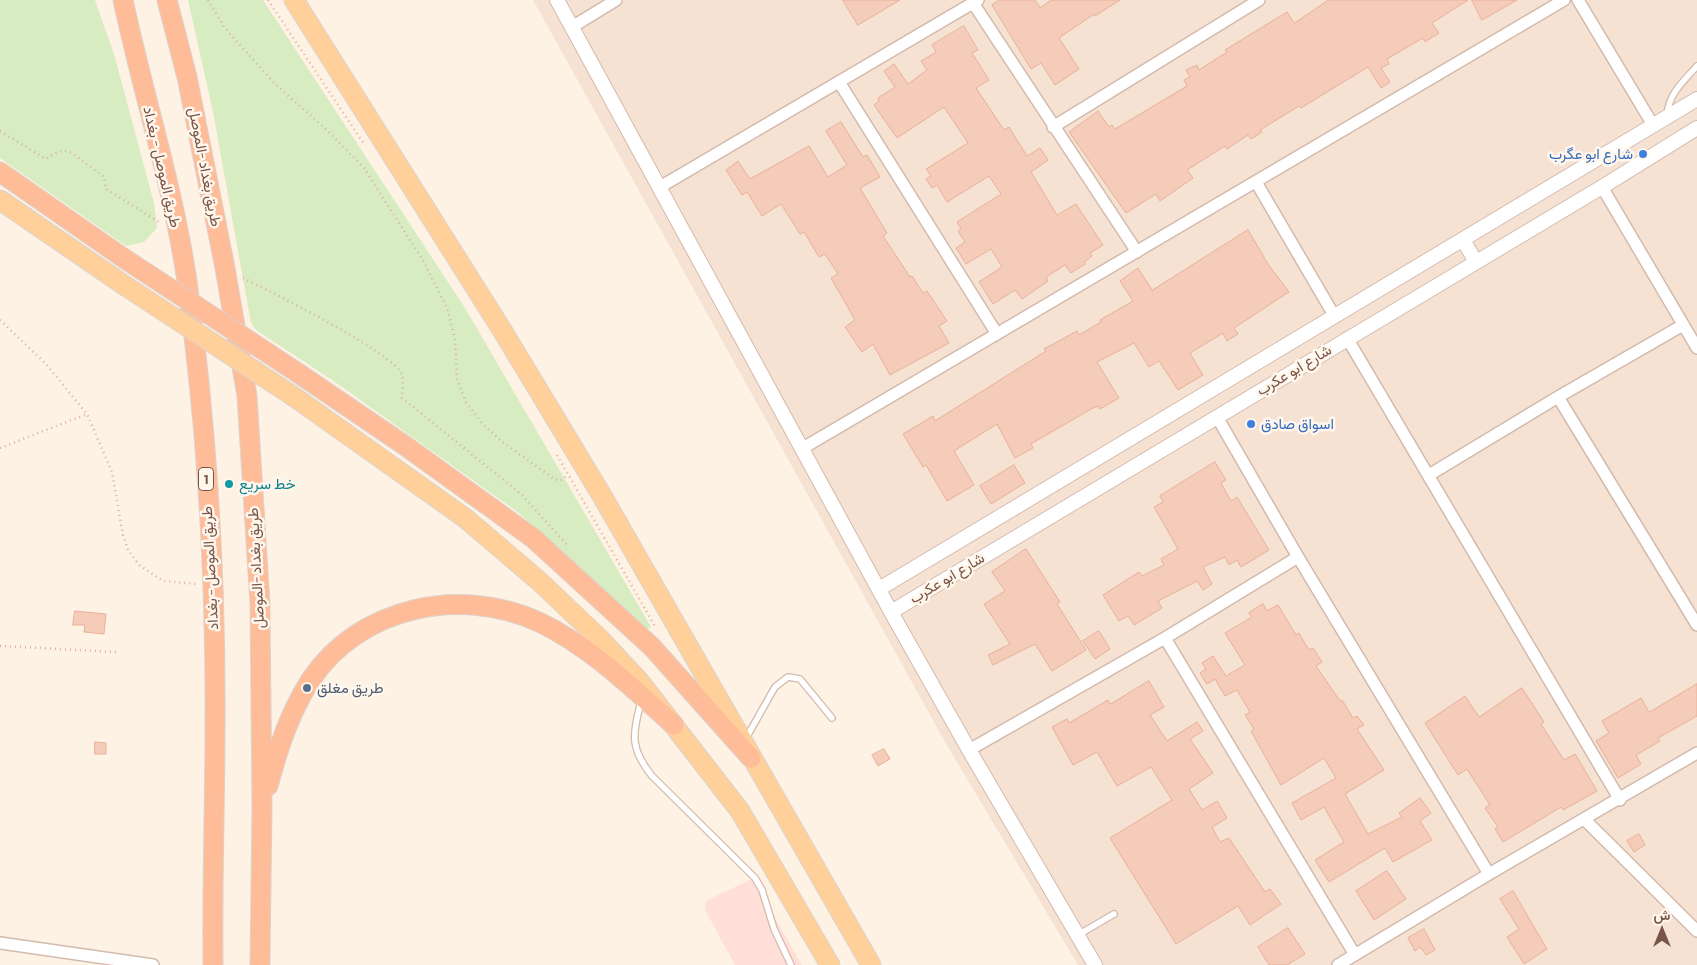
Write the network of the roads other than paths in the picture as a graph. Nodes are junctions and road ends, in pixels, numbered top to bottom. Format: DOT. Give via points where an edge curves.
graph roads {
  1 [pos="113,0"];
  2 [pos="123,0"];
  3 [pos="167,0"];
  4 [pos="294,0"];
  5 [pos="557,0"];
  6 [pos="616,0"];
  7 [pos="1259,0"];
  8 [pos="1564,0"];
  9 [pos="1578,0"];
  10 [pos="976,2"];
  11 [pos="128,25"];
  12 [pos="572,27"];
  13 [pos="1697,66"];
  14 [pos="839,82"];
  15 [pos="1697,99"];
  16 [pos="1667,117"];
  17 [pos="1653,125"];
  18 [pos="1053,127"];
  19 [pos="1697,128"];
  20 [pos="0,172"];
  21 [pos="1256,182"];
  22 [pos="660,187"];
  23 [pos="1602,187"];
  24 [pos="0,200"];
  25 [pos="1463,240"];
  26 [pos="1137,252"];
  27 [pos="1476,262"];
  28 [pos="1335,318"];
  29 [pos="1683,326"];
  30 [pos="997,334"];
  31 [pos="1347,338"];
  32 [pos="1697,348"];
  33 [pos="1558,397"];
  34 [pos="1217,417"];
  35 [pos="803,448"];
  36 [pos="1429,475"];
  37 [pos="1298,556"];
  38 [pos="879,589"];
  39 [pos="891,612"];
  40 [pos="1697,625"];
  41 [pos="1165,638"];
  42 [pos="642,697"];
  43 [pos="832,718"];
  44 [pos="674,725"];
  45 [pos="969,750"];
  46 [pos="747,751"];
  47 [pos="1697,753"];
  48 [pos="1620,800"];
  49 [pos="262,806"];
  50 [pos="1585,820"];
  51 [pos="1489,874"];
  52 [pos="1114,914"];
  53 [pos="1697,931"];
  54 [pos="1078,935"];
  55 [pos="0,943"];
  56 [pos="1355,955"];
  57 [pos="153,965"];
  58 [pos="213,965"];
  59 [pos="260,965"];
  60 [pos="791,965"];
  61 [pos="830,965"];
  62 [pos="871,965"];
  63 [pos="1095,965"];
  64 [pos="1338,965"];
  1 -- 11 [label="highway"];
  2 -- 11 [label="highway, طريق الموصل - بغداد / 1"];
  3 -- 49 [label="highway, طريق بغداد -الموصل" via="187,76 247,396 260,604"];
  4 -- 46 [label="main road" via="601,494"];
  5 -- 12 [label="street"];
  6 -- 12 [label="street"];
  7 -- 18 [label="street"];
  8 -- 21 [label="street"];
  9 -- 17 [label="street"];
  10 -- 14 [label="street"];
  10 -- 18 [label="street"];
  11 -- 58 [label="highway, طريق الموصل - بغداد / 1" via="178,233 187,281 200,397 212,583 215,727"];
  12 -- 22 [label="street"];
  13 -- 16 [label="lane" via="1668,101"];
  14 -- 22 [label="street"];
  14 -- 30 [label="street"];
  15 -- 16 [label="street"];
  16 -- 17 [label="street"];
  17 -- 25 [label="street"];
  18 -- 26 [label="street"];
  19 -- 23 [label="street, شارع ابو عكرب"];
  20 -- 46 [label="highway, bridge" via="407,447 533,538 652,647"];
  21 -- 26 [label="street"];
  21 -- 28 [label="street"];
  22 -- 35 [label="street"];
  23 -- 27 [label="street, شارع ابو عكرب"];
  23 -- 29 [label="street"];
  24 -- 44 [label="main road, bridge" via="294,396 423,487 512,558 599,638"];
  25 -- 27 [label="street"];
  25 -- 28 [label="street"];
  26 -- 30 [label="street"];
  27 -- 31 [label="street, شارع ابو عكرب"];
  28 -- 38 [label="street"];
  29 -- 32 [label="street"];
  29 -- 33 [label="street"];
  30 -- 35 [label="street"];
  31 -- 34 [label="street, شارع ابو عكرب"];
  31 -- 36 [label="street"];
  33 -- 36 [label="street"];
  33 -- 40 [label="street"];
  34 -- 37 [label="street"];
  34 -- 39 [label="street, شارع ابو عكرب"];
  35 -- 38 [label="street"];
  36 -- 48 [label="street"];
  37 -- 41 [label="street"];
  37 -- 51 [label="street"];
  38 -- 39 [label="street"];
  39 -- 45 [label="street"];
  41 -- 45 [label="street"];
  41 -- 56 [label="street"];
  42 -- 44 [label="highway"];
  42 -- 49 [label="highway" via="587,650 539,622 474,605 448,604 403,612 364,630 338,651 311,680 284,733"];
  42 -- 60 [label="lane" via="634,728 639,759 755,878"];
  43 -- 46 [label="lane" via="800,679 788,677 775,687"];
  44 -- 61 [label="main road" via="740,811"];
  45 -- 54 [label="street"];
  46 -- 62 [label="main road"];
  47 -- 48 [label="street"];
  48 -- 50 [label="street"];
  49 -- 59 [label="highway, طريق بغداد -الموصل"];
  50 -- 51 [label="street"];
  50 -- 53 [label="street"];
  51 -- 56 [label="street"];
  52 -- 54 [label="lane"];
  54 -- 63 [label="street"];
  55 -- 57 [label="street"];
  56 -- 64 [label="street"];
}
